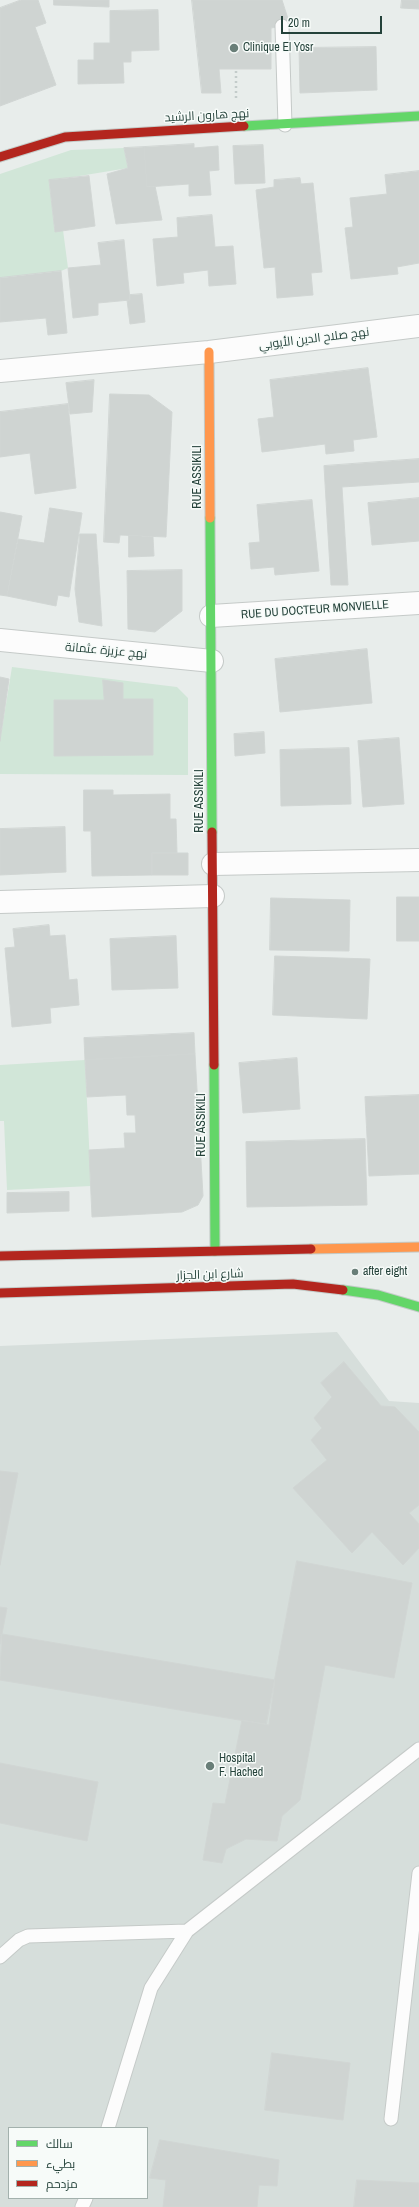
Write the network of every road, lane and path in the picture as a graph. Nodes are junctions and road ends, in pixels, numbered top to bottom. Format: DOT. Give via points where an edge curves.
graph roads {
  1 [pos="282,26"];
  2 [pos="419,116"];
  3 [pos="285,124"];
  4 [pos="0,157"];
  5 [pos="419,326"];
  6 [pos="210,352"];
  7 [pos="0,370"];
  8 [pos="419,603"];
  9 [pos="211,616"];
  10 [pos="0,640"];
  11 [pos="212,661"];
  12 [pos="419,860"];
  13 [pos="213,864"];
  14 [pos="213,896"];
  15 [pos="0,902"];
  16 [pos="419,1247"];
  17 [pos="215,1251"];
  18 [pos="0,1256"];
  19 [pos="0,1292"];
  20 [pos="419,1306"];
  21 [pos="419,1749"];
  22 [pos="419,1873"];
  23 [pos="187,1931"];
  24 [pos="0,1957"];
  25 [pos="391,2119"];
  26 [pos="108,2127"];
  1 -- 3 [label="lane"];
  2 -- 3 [label="street, نهج هارون الرشيد"];
  3 -- 4 [label="street, نهج هارون الرشيد" via="89,134 66,137"];
  5 -- 6 [label="street, نهج صلاح الدين الأيوبي"];
  6 -- 7 [label="street, نهج صلاح الدين الأيوبي"];
  6 -- 9 [label="street, RUE ASSIKILI"];
  8 -- 9 [label="street, RUE DU DOCTEUR MONVIELLE"];
  9 -- 11 [label="street, RUE ASSIKILI"];
  10 -- 11 [label="street, نهج عزيزة عثمانة"];
  11 -- 13 [label="street, RUE ASSIKILI"];
  12 -- 13 [label="street"];
  13 -- 14 [label="street, RUE ASSIKILI"];
  14 -- 15 [label="street"];
  14 -- 17 [label="street, RUE ASSIKILI"];
  16 -- 17 [label="street, شارع ابن الجزار"];
  17 -- 18 [label="street, شارع ابن الجزار"];
  19 -- 20 [label="street, شارع ابن الجزار" via="293,1284 378,1295"];
  21 -- 23 [label="lane"];
  22 -- 25 [label="lane"];
  23 -- 24 [label="lane" via="28,1936 19,1940"];
  23 -- 26 [label="lane" via="151,1988"];
}
